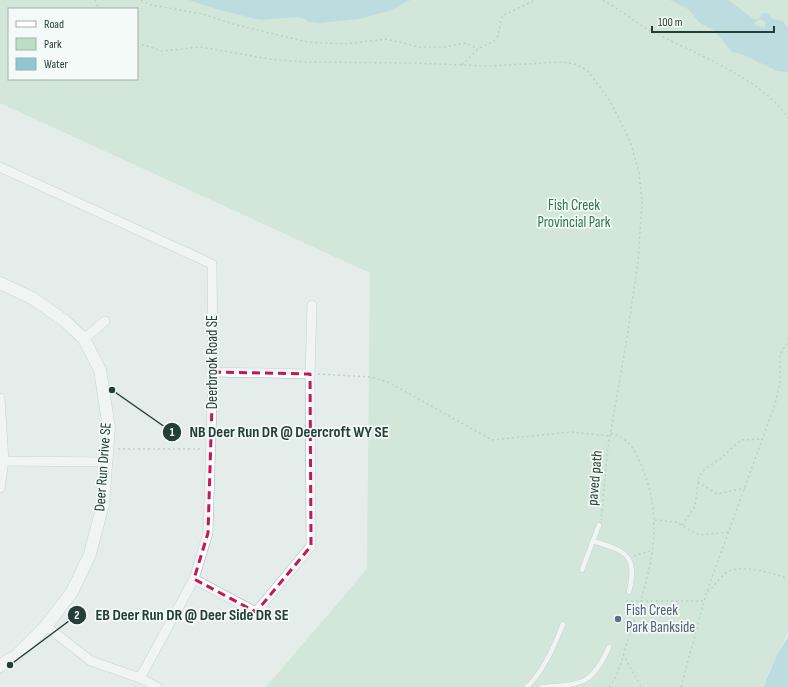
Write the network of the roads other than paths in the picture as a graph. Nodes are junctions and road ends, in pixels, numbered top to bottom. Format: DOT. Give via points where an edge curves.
graph roads {
  1 [pos="0,166"];
  2 [pos="0,283"];
  3 [pos="312,305"];
  4 [pos="105,321"];
  5 [pos="84,339"];
  6 [pos="213,372"];
  7 [pos="310,374"];
  8 [pos="0,398"];
  9 [pos="4,461"];
  10 [pos="107,462"];
  11 [pos="0,488"];
  12 [pos="599,524"];
  13 [pos="593,541"];
  14 [pos="582,570"];
  15 [pos="194,579"];
  16 [pos="629,592"];
  17 [pos="563,624"];
  18 [pos="46,626"];
  19 [pos="609,648"];
  20 [pos="0,666"];
  21 [pos="140,678"];
  22 [pos="156,687"];
  23 [pos="527,687"];
  24 [pos="542,687"];
  1 -- 6 [label="street, Deerbrook Road SE" via="212,264"];
  2 -- 5 [label="street, Deer Run Drive SE" via="32,298 65,321"];
  3 -- 7 [label="street"];
  4 -- 5 [label="street"];
  5 -- 10 [label="street, Deer Run Drive SE" via="100,370 110,428"];
  6 -- 7 [label="street"];
  6 -- 15 [label="street, Deerbrook Road SE" via="208,533"];
  7 -- 15 [label="street" via="311,546 256,612"];
  8 -- 9 [label="street"];
  9 -- 10 [label="street"];
  9 -- 11 [label="street"];
  10 -- 18 [label="street, Deer Run Drive SE" via="103,504 90,554 72,592"];
  12 -- 13 [label="lane"];
  13 -- 14 [label="lane"];
  13 -- 16 [label="lane" via="619,550 628,558 633,568"];
  15 -- 21 [label="street, Deerbrook Road SE"];
  17 -- 23 [label="lane" via="534,679"];
  18 -- 20 [label="street, Deer Run Drive SE" via="17,655"];
  18 -- 21 [label="street" via="91,661"];
  19 -- 24 [label="lane" via="600,665 586,680 568,685"];
  21 -- 22 [label="street"];
}
